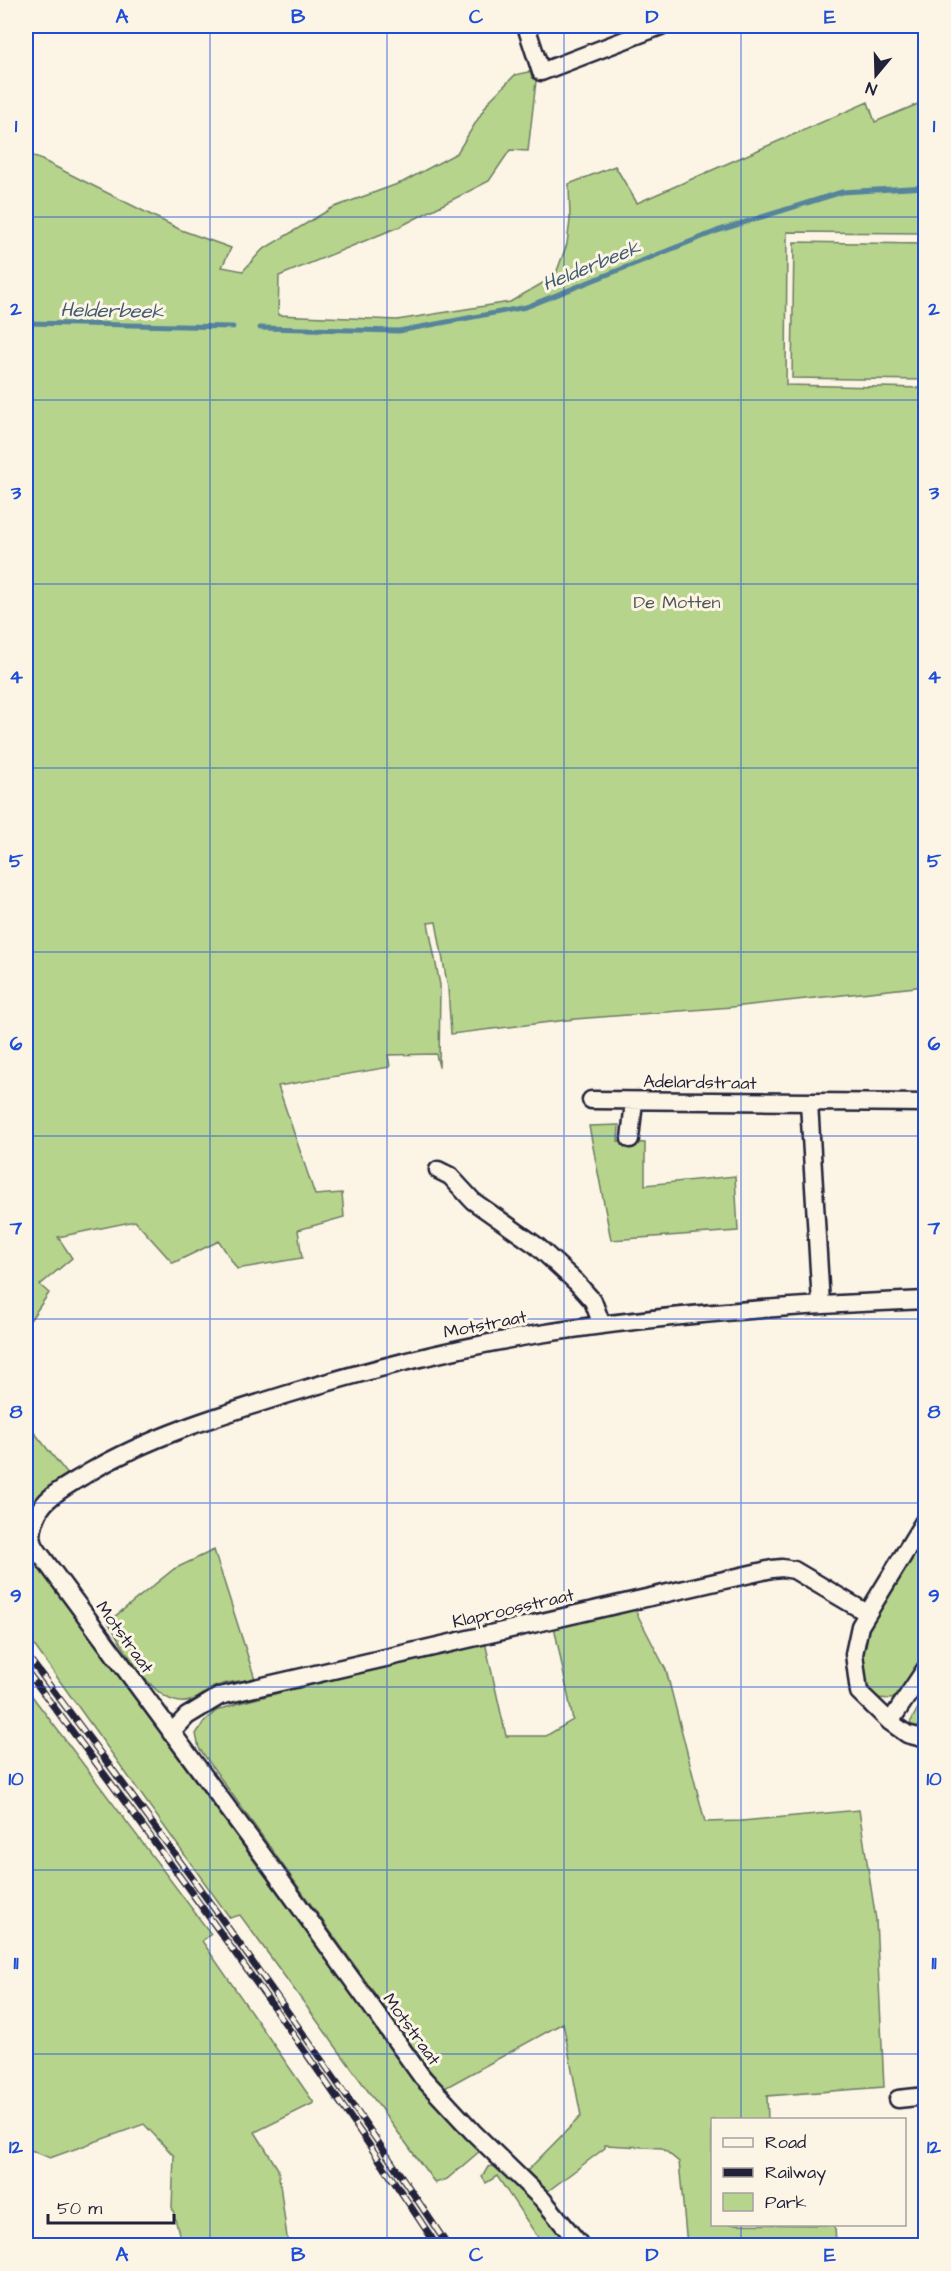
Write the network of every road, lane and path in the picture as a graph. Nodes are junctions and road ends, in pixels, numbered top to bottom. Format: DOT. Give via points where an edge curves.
graph roads {
  1 [pos="526,26"];
  2 [pos="661,26"];
  3 [pos="591,1100"];
  4 [pos="634,1101"];
  5 [pos="809,1103"];
  6 [pos="926,1103"];
  7 [pos="630,1139"];
  8 [pos="438,1170"];
  9 [pos="926,1300"];
  10 [pos="821,1304"];
  11 [pos="602,1325"];
  12 [pos="926,1518"];
  13 [pos="867,1613"];
  14 [pos="926,1668"];
  15 [pos="920,1688"];
  16 [pos="890,1722"];
  17 [pos="171,1734"];
  18 [pos="926,1739"];
  19 [pos="926,2096"];
  20 [pos="898,2098"];
  21 [pos="581,2246"];
  1 -- 2 [label="street" via="541,72"];
  3 -- 4 [label="street, Adelardstraat"];
  4 -- 5 [label="street, Adelardstraat"];
  4 -- 7 [label="street"];
  5 -- 6 [label="street, Adelardstraat"];
  5 -- 10 [label="street"];
  8 -- 11 [label="street" via="450,1176 473,1201 537,1246 576,1282 592,1301"];
  9 -- 10 [label="street, Motstraat"];
  10 -- 11 [label="street, Motstraat"];
  11 -- 17 [label="street, Motstraat" via="440,1352 249,1406 120,1454 44,1504 34,1525 33,1541"];
  12 -- 13 [label="street"];
  13 -- 16 [label="street" via="855,1654 859,1692"];
  13 -- 17 [label="street, Klaproosstraat" via="794,1570 772,1569 220,1696 187,1716"];
  14 -- 15 [label="street"];
  15 -- 16 [label="street"];
  16 -- 18 [label="street" via="907,1734"];
  17 -- 21 [label="street, Motstraat" via="422,2077 543,2200"];
  19 -- 20 [label="street"];
}
